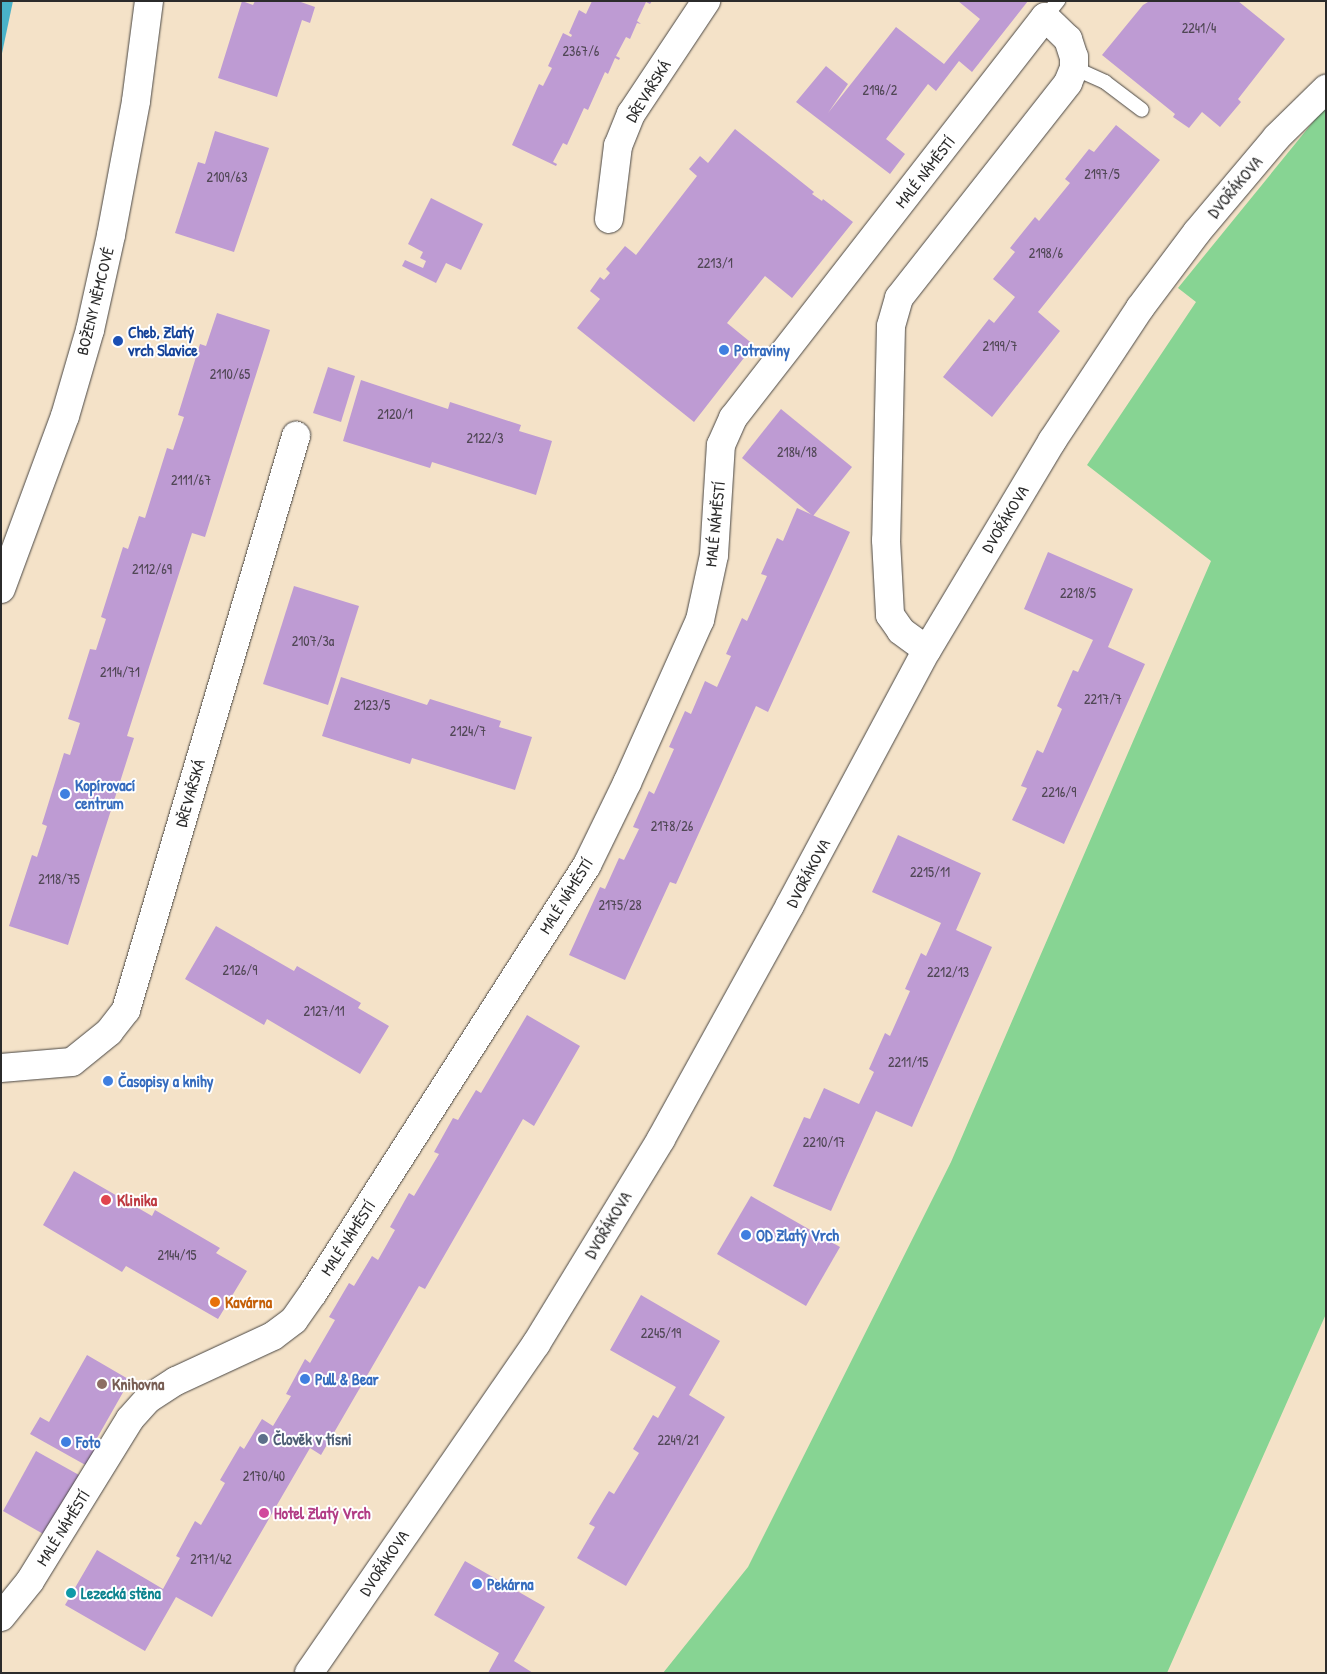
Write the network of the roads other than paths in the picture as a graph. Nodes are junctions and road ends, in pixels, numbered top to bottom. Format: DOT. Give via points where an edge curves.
graph roads {
  1 [pos="149,1"];
  2 [pos="706,1"];
  3 [pos="1052,9"];
  4 [pos="1074,68"];
  5 [pos="1326,89"];
  6 [pos="1142,110"];
  7 [pos="609,219"];
  8 [pos="296,436"];
  9 [pos="1,589"];
  10 [pos="927,650"];
  11 [pos="1,1068"];
  12 [pos="1,1617"];
  13 [pos="309,1673"];
  1 -- 9 [label="street, BOŽENY NĚMCOVÉ" via="134,110 90,330 65,416"];
  2 -- 7 [label="street, DŘEVAŘSKÁ" via="631,114 618,146"];
  3 -- 4 [label="street, MALÉ NÁMĚSTÍ" via="1068,38"];
  3 -- 12 [label="street, MALÉ NÁMĚSTÍ" via="733,418 722,445 714,554 700,620 627,783 587,865 313,1293 294,1320 273,1336 176,1381 148,1399 130,1419 30,1581"];
  4 -- 6 [label="lane" via="1106,82"];
  4 -- 10 [label="street" via="1068,83 899,298 891,326 886,540 890,615 900,631"];
  5 -- 10 [label="street, DVOŘÁKOVA" via="1277,137 1197,232 1140,308 1052,441"];
  8 -- 11 [label="street, DŘEVAŘSKÁ" via="126,1010 109,1032 72,1062"];
  10 -- 13 [label="street, DVOŘÁKOVA" via="661,1139 536,1344"];
}
